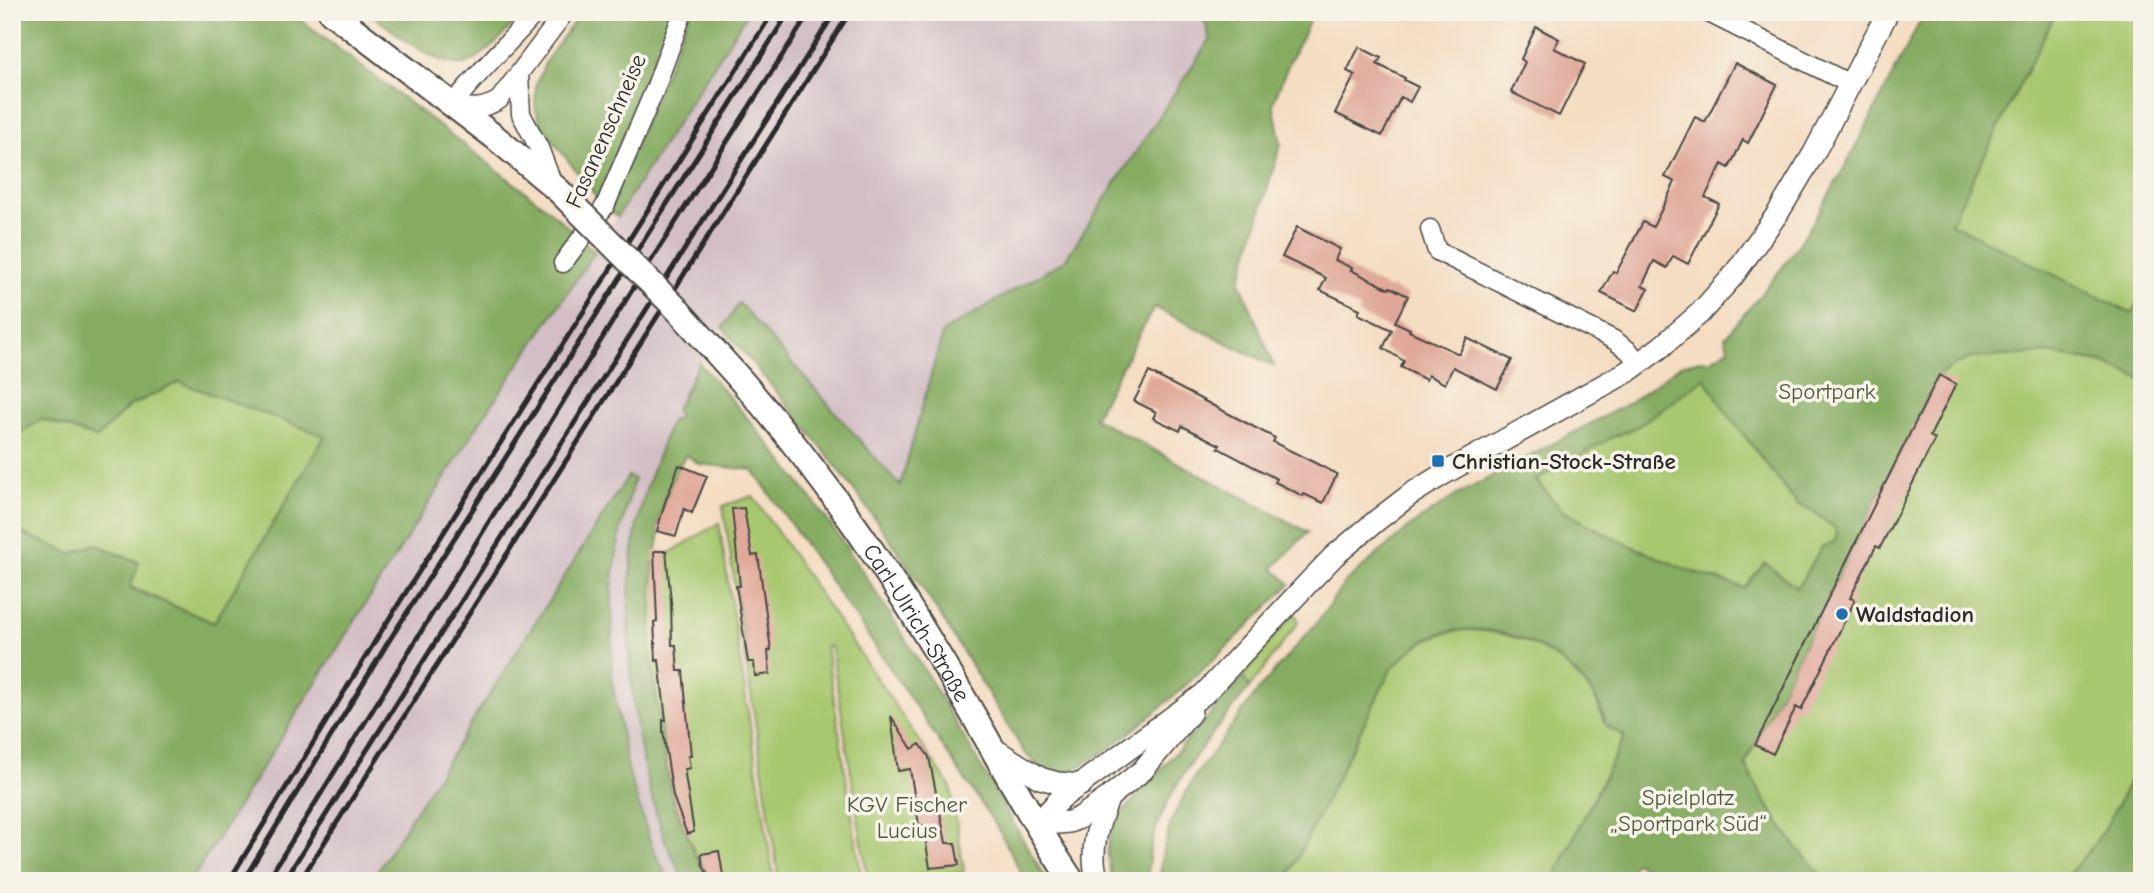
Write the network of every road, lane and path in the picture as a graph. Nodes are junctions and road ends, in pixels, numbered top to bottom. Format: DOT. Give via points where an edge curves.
graph roads {
  1 [pos="331,12"];
  2 [pos="536,12"];
  3 [pos="565,12"];
  4 [pos="683,12"];
  5 [pos="1707,12"];
  6 [pos="1888,12"];
  7 [pos="519,73"];
  8 [pos="1850,84"];
  9 [pos="453,104"];
  10 [pos="556,188"];
  11 [pos="1430,229"];
  12 [pos="563,263"];
  13 [pos="1639,364"];
  14 [pos="1204,694"];
  15 [pos="993,749"];
  16 [pos="1081,785"];
  17 [pos="1109,797"];
  18 [pos="1036,825"];
  19 [pos="1072,881"];
  20 [pos="1098,881"];
  1 -- 9 [label="main road, Carl-Ulrich-Straße"];
  2 -- 9 [label="street"];
  3 -- 7 [label="street"];
  4 -- 12 [label="street, Fasanenschneise" via="605,206"];
  5 -- 8 [label="street"];
  6 -- 8 [label="street"];
  7 -- 9 [label="street" via="489,106 473,109"];
  7 -- 10 [label="street" via="521,114"];
  8 -- 13 [label="street" via="1797,182 1745,260 1700,313"];
  9 -- 10 [label="main road, Carl-Ulrich-Straße"];
  10 -- 15 [label="main road, Carl-Ulrich-Straße, bridge" via="667,299 807,462 934,648"];
  11 -- 13 [label="street" via="1437,251 1614,340"];
  13 -- 14 [label="street" via="1445,472 1402,501 1334,556"];
  14 -- 16 [label="street"];
  14 -- 17 [label="street" via="1143,771"];
  15 -- 16 [label="street" via="1040,778"];
  15 -- 18 [label="main road, Carl-Ulrich-Straße"];
  16 -- 18 [label="street"];
  17 -- 18 [label="street" via="1069,822"];
  17 -- 20 [label="street" via="1094,846"];
  18 -- 19 [label="main road, Carl-Ulrich-Straße"];
}
